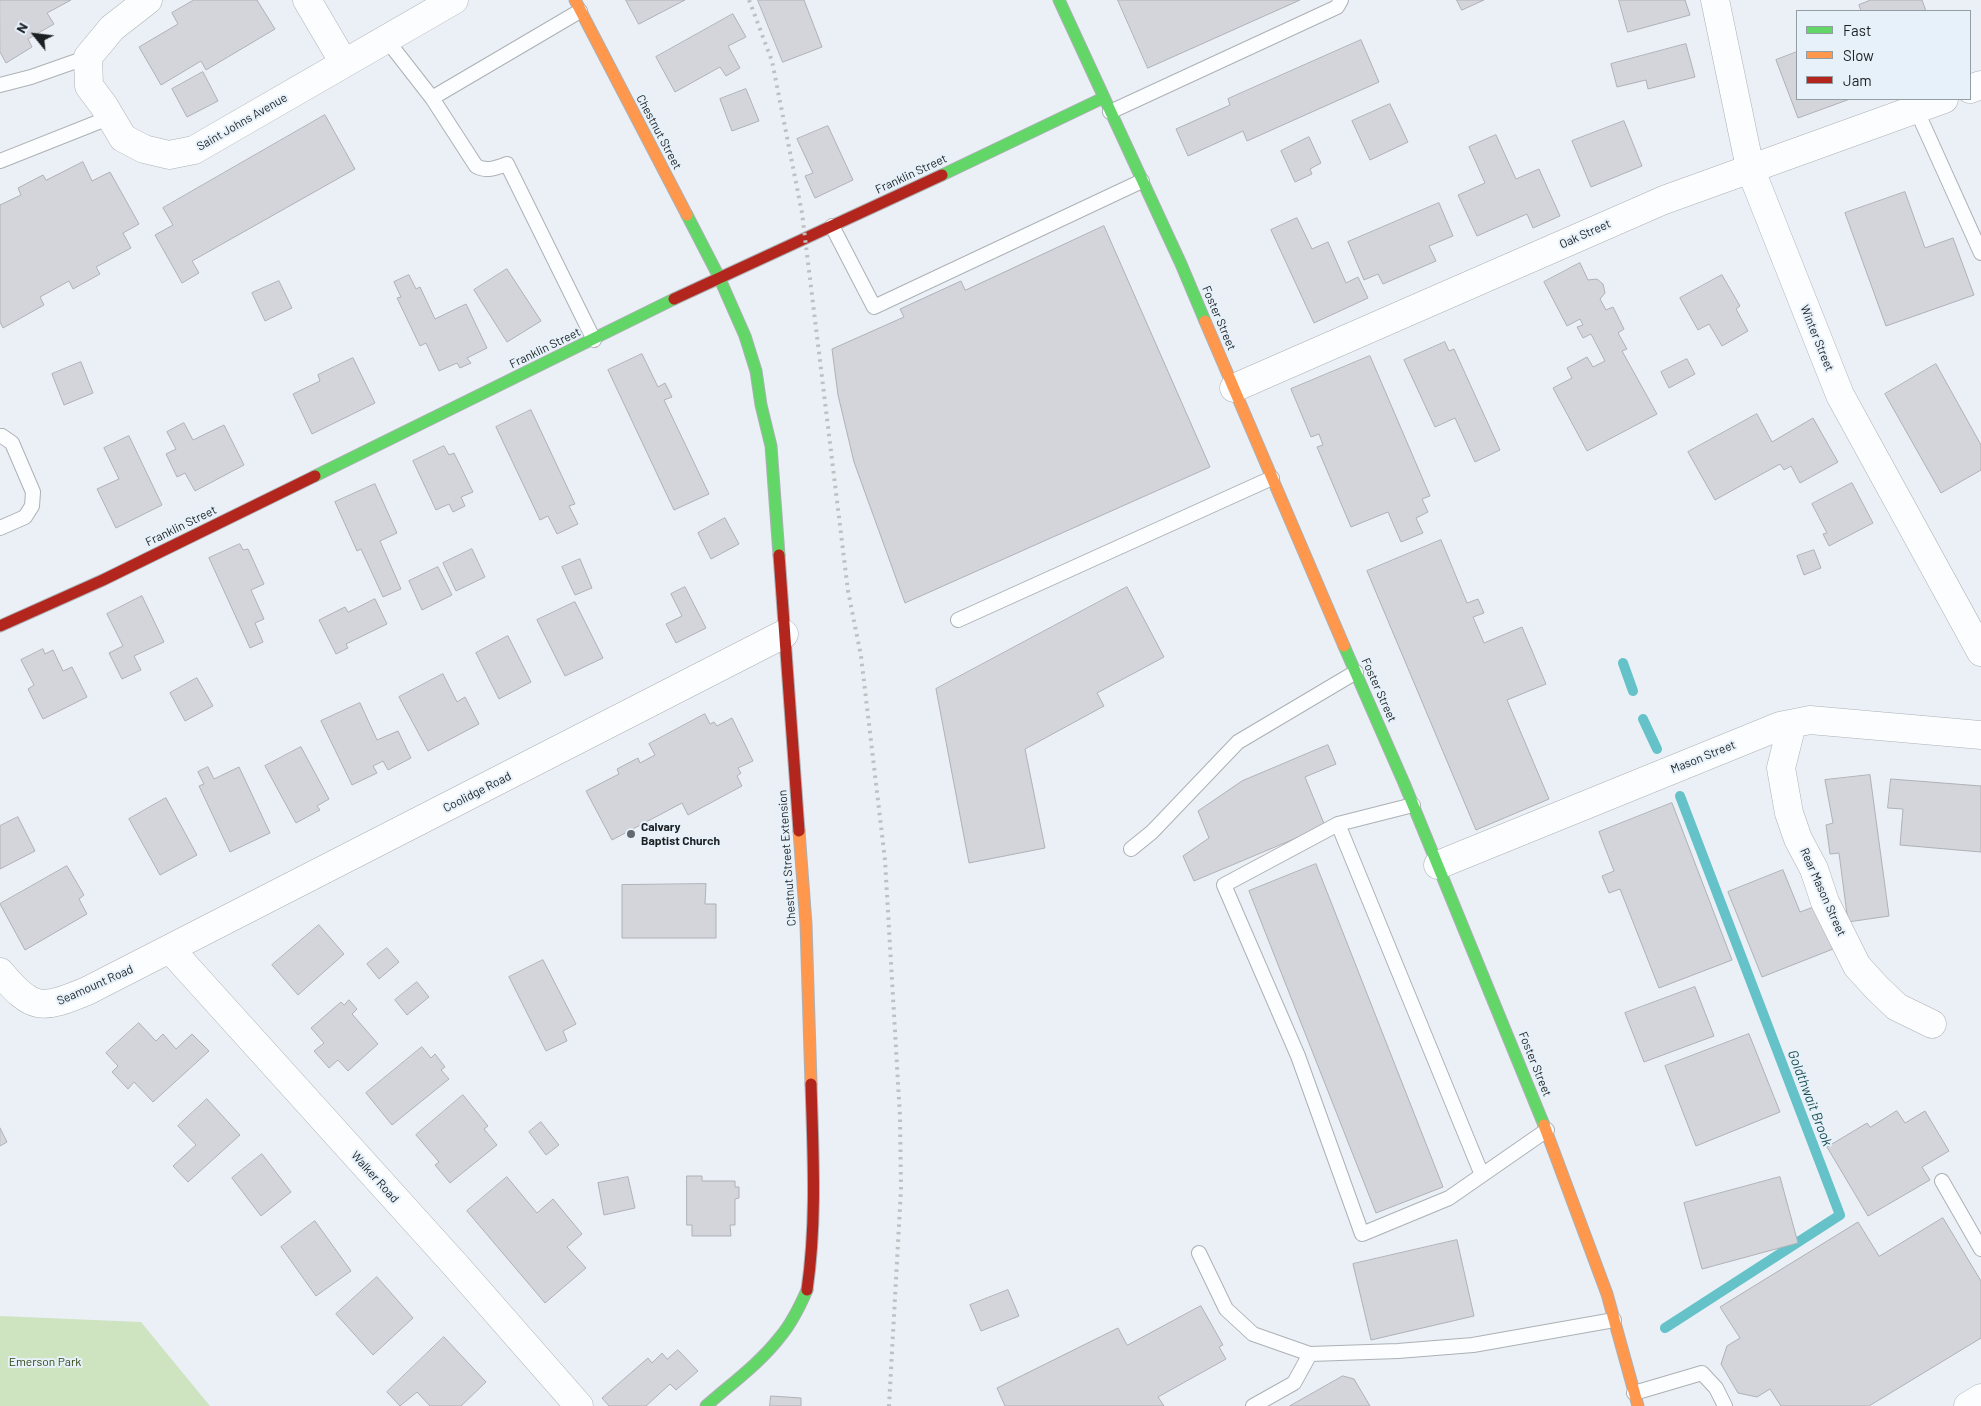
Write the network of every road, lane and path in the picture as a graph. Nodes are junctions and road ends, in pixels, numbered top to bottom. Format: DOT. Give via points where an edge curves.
graph roads {
  1 [pos="148,0"];
  2 [pos="307,0"];
  3 [pos="454,0"];
  4 [pos="1058,0"];
  5 [pos="1341,0"];
  6 [pos="1715,0"];
  7 [pos="578,5"];
  8 [pos="386,39"];
  9 [pos="88,57"];
  10 [pos="344,63"];
  11 [pos="0,85"];
  12 [pos="432,98"];
  13 [pos="1103,98"];
  14 [pos="1941,100"];
  15 [pos="1916,108"];
  16 [pos="1110,112"];
  17 [pos="111,117"];
  18 [pos="0,160"];
  19 [pos="1750,168"];
  20 [pos="1142,181"];
  21 [pos="832,226"];
  22 [pos="1981,253"];
  23 [pos="719,277"];
  24 [pos="594,340"];
  25 [pos="1234,388"];
  26 [pos="0,436"];
  27 [pos="1272,478"];
  28 [pos="0,528"];
  29 [pos="958,620"];
  30 [pos="0,626"];
  31 [pos="784,634"];
  32 [pos="1981,652"];
  33 [pos="1356,672"];
  34 [pos="1792,724"];
  35 [pos="1981,735"];
  36 [pos="1413,805"];
  37 [pos="1338,824"];
  38 [pos="1130,849"];
  39 [pos="1438,865"];
  40 [pos="170,949"];
  41 [pos="0,972"];
  42 [pos="1932,1024"];
  43 [pos="1546,1130"];
  44 [pos="1482,1175"];
  45 [pos="1942,1181"];
  46 [pos="1981,1248"];
  47 [pos="1200,1253"];
  48 [pos="1614,1320"];
  49 [pos="1310,1354"];
  50 [pos="1981,1398"];
  51 [pos="1636,1400"];
  52 [pos="579,1406"];
  53 [pos="706,1406"];
  54 [pos="1253,1406"];
  55 [pos="1725,1406"];
  56 [pos="1968,1406"];
  1 -- 9 [label="street" via="112,28"];
  2 -- 10 [label="street"];
  3 -- 8 [label="street, Saint Johns Avenue"];
  4 -- 13 [label="street, Foster Street"];
  5 -- 16 [label="lane" via="1337,7"];
  6 -- 19 [label="street, Winter Street"];
  7 -- 12 [label="lane"];
  7 -- 23 [label="street, Chestnut Street"];
  8 -- 10 [label="street, Saint Johns Avenue"];
  8 -- 12 [label="lane"];
  9 -- 11 [label="lane"];
  9 -- 17 [label="street, Saint Johns Avenue" via="89,86"];
  10 -- 17 [label="street, Saint Johns Avenue" via="194,150 169,155 144,149 123,138"];
  12 -- 24 [label="lane" via="476,166 483,170 507,164"];
  13 -- 16 [label="street, Foster Street"];
  13 -- 21 [label="street, Franklin Street"];
  14 -- 15 [label="street, Oak Street"];
  15 -- 19 [label="street, Oak Street"];
  15 -- 22 [label="lane"];
  16 -- 20 [label="street, Foster Street"];
  17 -- 18 [label="lane"];
  19 -- 25 [label="street, Oak Street" via="1664,200"];
  19 -- 32 [label="street, Winter Street" via="1840,395"];
  20 -- 21 [label="lane" via="874,307"];
  20 -- 25 [label="street, Foster Street"];
  21 -- 23 [label="street, Franklin Street"];
  23 -- 24 [label="street, Franklin Street"];
  23 -- 31 [label="street, Chestnut Street Extension" via="746,336 771,446"];
  24 -- 30 [label="street, Franklin Street" via="103,580"];
  25 -- 27 [label="street, Foster Street"];
  26 -- 28 [label="lane" via="12,444 33,492 32,506 25,517"];
  27 -- 29 [label="lane"];
  27 -- 33 [label="street, Foster Street"];
  31 -- 40 [label="street, Coolidge Road"];
  31 -- 53 [label="street, Chestnut Street Extension" via="806,924 814,1196 812,1256 807,1290 780,1338"];
  33 -- 36 [label="street, Foster Street"];
  33 -- 38 [label="lane" via="1238,742 1152,832"];
  34 -- 35 [label="street, Mason Street" via="1810,720"];
  34 -- 39 [label="street, Mason Street" via="1746,739"];
  34 -- 42 [label="street, Rear Mason Street" via="1781,768 1789,813 1825,902 1857,966 1870,981 1896,1007"];
  36 -- 37 [label="lane"];
  36 -- 39 [label="street, Foster Street"];
  37 -- 44 [label="lane"];
  37 -- 44 [label="lane" via="1224,885 1298,1056 1362,1234 1449,1198"];
  39 -- 43 [label="street, Foster Street"];
  40 -- 41 [label="street, Seamount Road" via="55,1004 32,1003"];
  40 -- 52 [label="street, Walker Road"];
  43 -- 44 [label="lane"];
  43 -- 48 [label="street, Foster Street"];
  45 -- 46 [label="lane"];
  47 -- 49 [label="lane" via="1226,1309 1253,1334"];
  48 -- 49 [label="lane" via="1473,1345"];
  48 -- 51 [label="street, Foster Street"];
  49 -- 54 [label="lane" via="1294,1383"];
  50 -- 56 [label="street"];
  51 -- 55 [label="lane" via="1702,1373 1716,1388"];
}
